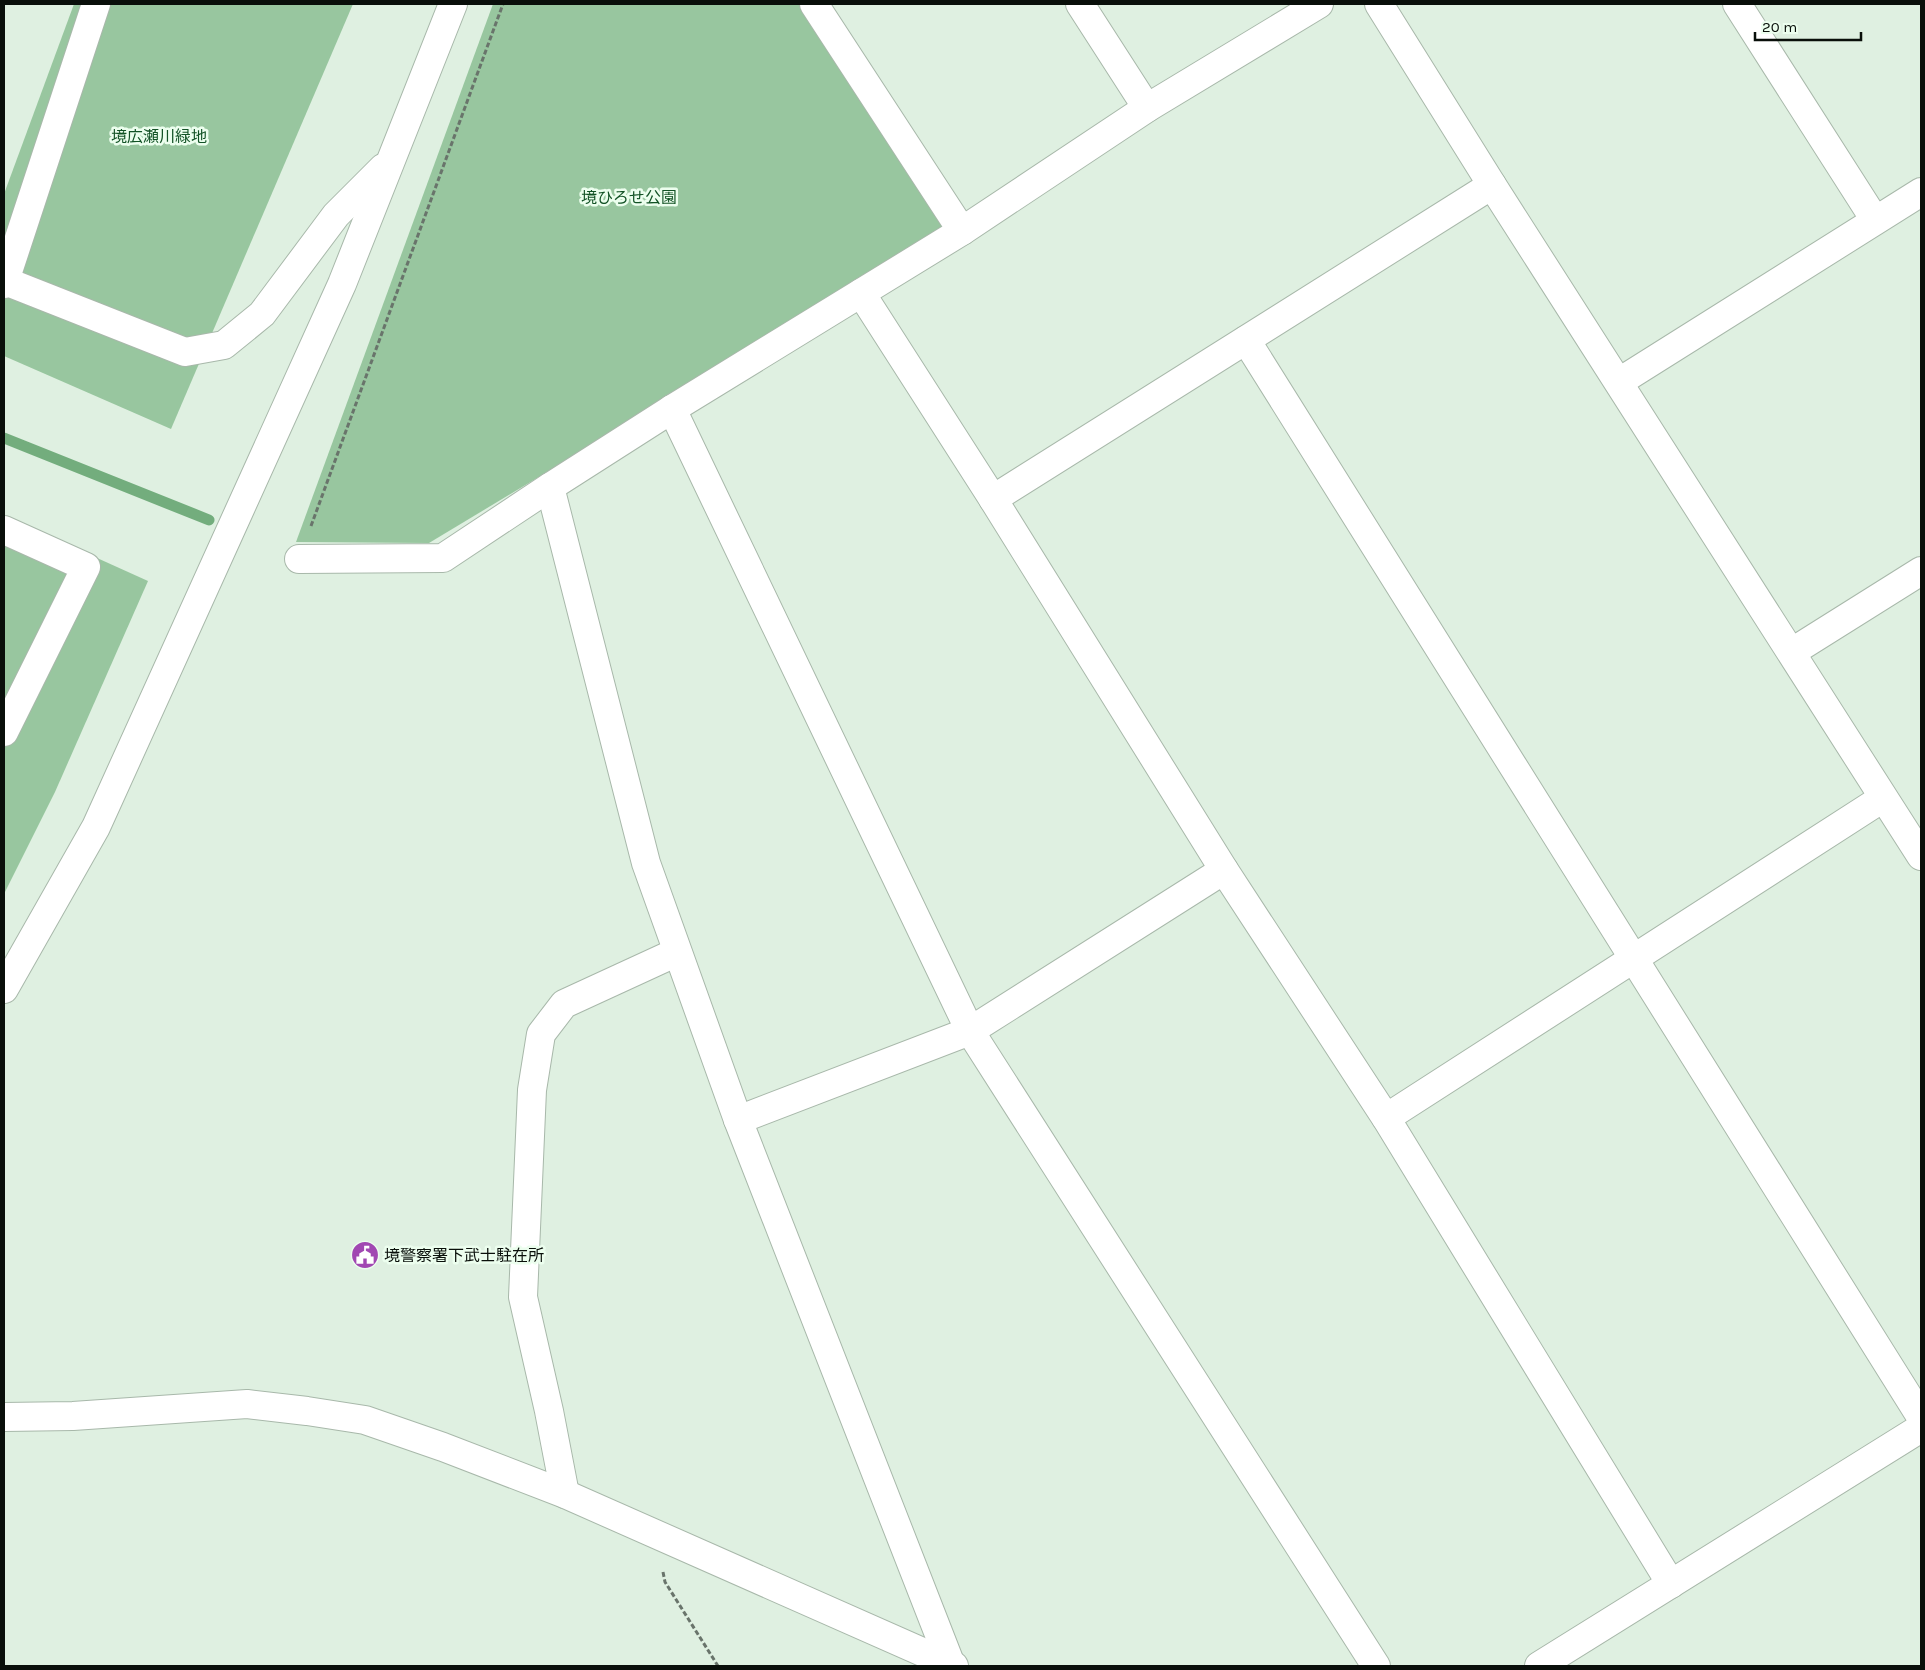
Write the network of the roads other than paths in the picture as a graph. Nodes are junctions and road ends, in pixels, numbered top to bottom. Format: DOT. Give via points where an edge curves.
graph roads {
  1 [pos="96,4"];
  2 [pos="453,4"];
  3 [pos="814,4"];
  4 [pos="1080,4"];
  5 [pos="1319,4"];
  6 [pos="1379,4"];
  7 [pos="1737,4"];
  8 [pos="1147,108"];
  9 [pos="391,160"];
  10 [pos="1492,185"];
  11 [pos="1921,192"];
  12 [pos="1875,220"];
  13 [pos="962,231"];
  14 [pos="4,283"];
  15 [pos="861,293"];
  16 [pos="1246,340"];
  17 [pos="1619,382"];
  18 [pos="672,409"];
  19 [pos="550,487"];
  20 [pos="993,499"];
  21 [pos="4,530"];
  22 [pos="298,559"];
  23 [pos="1921,571"];
  24 [pos="1792,652"];
  25 [pos="4,732"];
  26 [pos="1883,798"];
  27 [pos="1921,856"];
  28 [pos="1224,870"];
  29 [pos="678,952"];
  30 [pos="1634,959"];
  31 [pos="4,989"];
  32 [pos="970,1031"];
  33 [pos="1386,1118"];
  34 [pos="738,1120"];
  35 [pos="4,1417"];
  36 [pos="1921,1417"];
  37 [pos="1921,1428"];
  38 [pos="565,1494"];
  39 [pos="1671,1584"];
  40 [pos="952,1666"];
  41 [pos="1376,1666"];
  42 [pos="1539,1666"];
  1 -- 14 [label="street"];
  2 -- 9 [label="street"];
  3 -- 13 [label="street"];
  4 -- 8 [label="street"];
  5 -- 8 [label="street"];
  6 -- 10 [label="street"];
  7 -- 12 [label="street"];
  8 -- 13 [label="street"];
  9 -- 14 [label="street" via="336,215 262,314 224,345 185,352"];
  9 -- 31 [label="street" via="342,284 96,827"];
  10 -- 16 [label="street"];
  10 -- 17 [label="street"];
  11 -- 12 [label="street"];
  12 -- 17 [label="street"];
  13 -- 15 [label="street"];
  15 -- 18 [label="street"];
  15 -- 20 [label="street"];
  16 -- 20 [label="street"];
  16 -- 30 [label="street"];
  17 -- 24 [label="street"];
  18 -- 19 [label="street"];
  18 -- 32 [label="street"];
  19 -- 22 [label="street" via="443,558"];
  19 -- 29 [label="street" via="646,863"];
  20 -- 28 [label="street"];
  21 -- 25 [label="street" via="86,567"];
  23 -- 24 [label="street"];
  24 -- 26 [label="street"];
  26 -- 27 [label="street"];
  26 -- 30 [label="street"];
  28 -- 32 [label="street"];
  28 -- 33 [label="street"];
  29 -- 34 [label="street"];
  29 -- 38 [label="street" via="564,1004 541,1034 532,1090 523,1297"];
  30 -- 33 [label="street"];
  30 -- 36 [label="street"];
  32 -- 34 [label="street"];
  32 -- 41 [label="street"];
  33 -- 39 [label="street"];
  34 -- 40 [label="street"];
  35 -- 38 [label="street" via="74,1416 247,1404 307,1411 366,1420"];
  37 -- 39 [label="street"];
  38 -- 40 [label="street"];
  39 -- 42 [label="street"];
}
